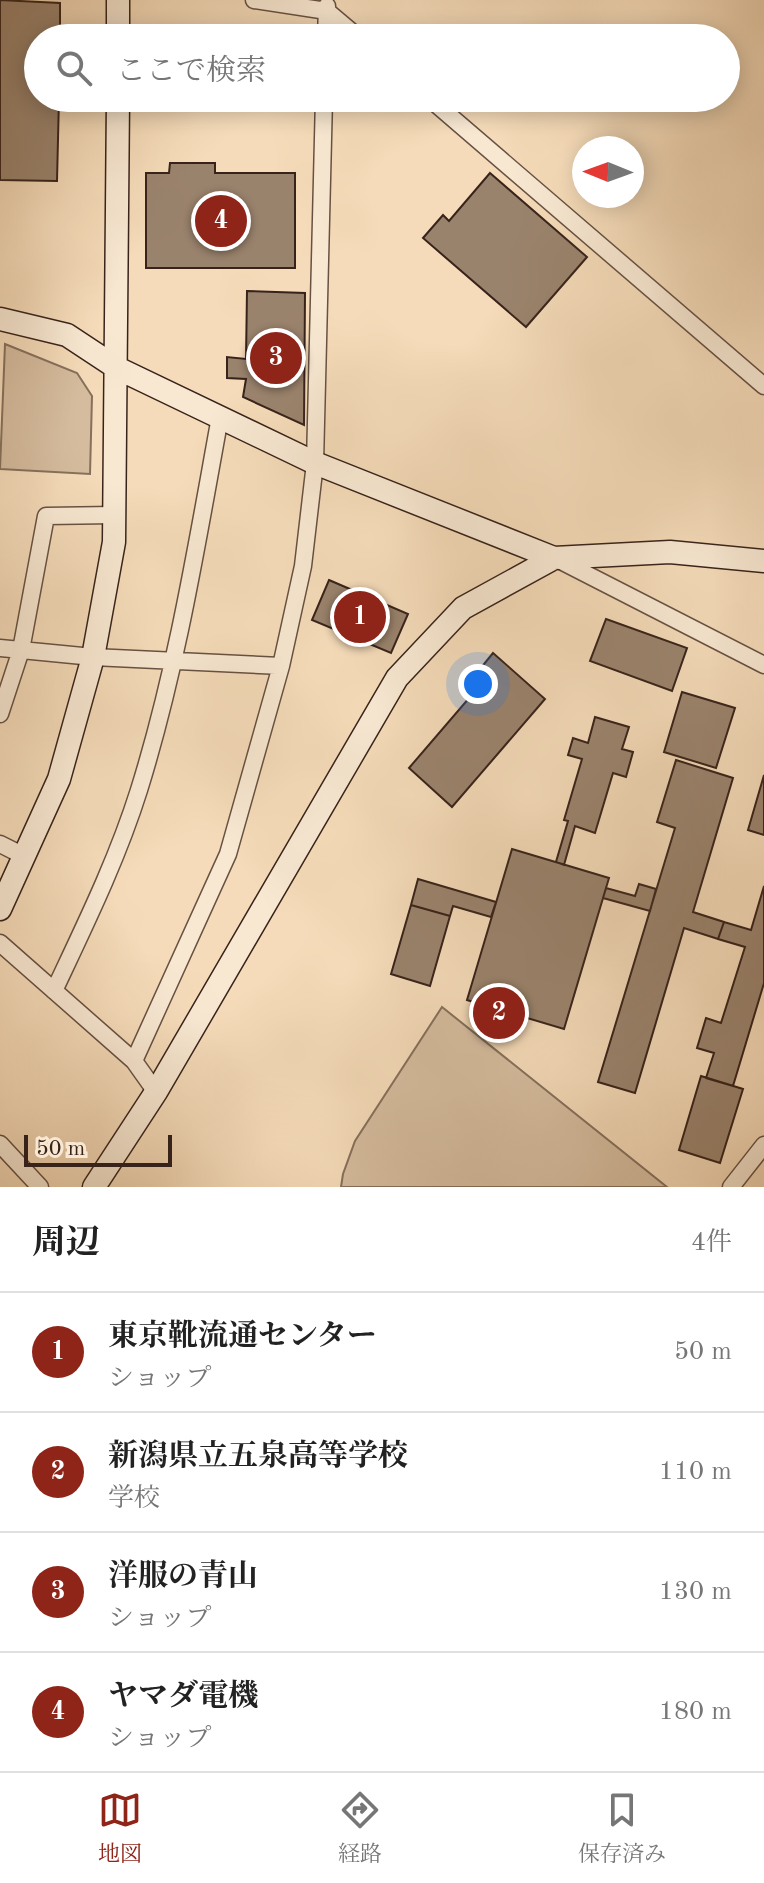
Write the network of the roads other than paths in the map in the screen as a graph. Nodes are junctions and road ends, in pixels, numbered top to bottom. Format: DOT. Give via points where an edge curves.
graph roads {
  1 [pos="118,0"];
  2 [pos="254,0"];
  3 [pos="327,5"];
  4 [pos="118,24"];
  5 [pos="345,24"];
  6 [pos="118,112"];
  7 [pos="324,112"];
  8 [pos="445,112"];
  9 [pos="0,319"];
  10 [pos="117,368"];
  11 [pos="764,386"];
  12 [pos="220,417"];
  13 [pos="315,463"];
  14 [pos="114,515"];
  15 [pos="554,558"];
  16 [pos="764,561"];
  17 [pos="0,648"];
  18 [pos="21,650"];
  19 [pos="93,657"];
  20 [pos="175,661"];
  21 [pos="764,665"];
  22 [pos="281,666"];
  23 [pos="0,714"];
  24 [pos="0,844"];
  25 [pos="24,856"];
  26 [pos="0,909"];
  27 [pos="0,943"];
  28 [pos="54,991"];
  29 [pos="134,1061"];
  30 [pos="156,1092"];
  31 [pos="0,1144"];
  32 [pos="764,1145"];
  33 [pos="757,1165"];
  34 [pos="40,1187"];
  35 [pos="94,1187"];
  36 [pos="731,1187"];
  1 -- 4 [label="street"];
  2 -- 3 [label="street"];
  3 -- 5 [label="street"];
  6 -- 10 [label="street"];
  7 -- 13 [label="street"];
  8 -- 11 [label="street"];
  9 -- 10 [label="street" via="67,335"];
  10 -- 12 [label="street"];
  10 -- 14 [label="street"];
  12 -- 13 [label="street"];
  12 -- 20 [label="street"];
  13 -- 15 [label="street"];
  13 -- 22 [label="street" via="303,566"];
  14 -- 18 [label="street" via="46,516"];
  14 -- 19 [label="street"];
  15 -- 16 [label="street" via="670,552"];
  15 -- 21 [label="street"];
  15 -- 30 [label="street" via="463,608 397,678"];
  17 -- 18 [label="street"];
  18 -- 19 [label="street"];
  18 -- 23 [label="street"];
  19 -- 20 [label="street"];
  19 -- 25 [label="street" via="59,779"];
  20 -- 22 [label="street"];
  20 -- 28 [label="street" via="108,878"];
  22 -- 29 [label="street" via="228,854"];
  24 -- 25 [label="street"];
  25 -- 26 [label="street"];
  27 -- 28 [label="street"];
  28 -- 29 [label="street"];
  29 -- 30 [label="street"];
  30 -- 35 [label="street"];
  31 -- 34 [label="street"];
  32 -- 33 [label="street"];
  33 -- 36 [label="street"];
}
